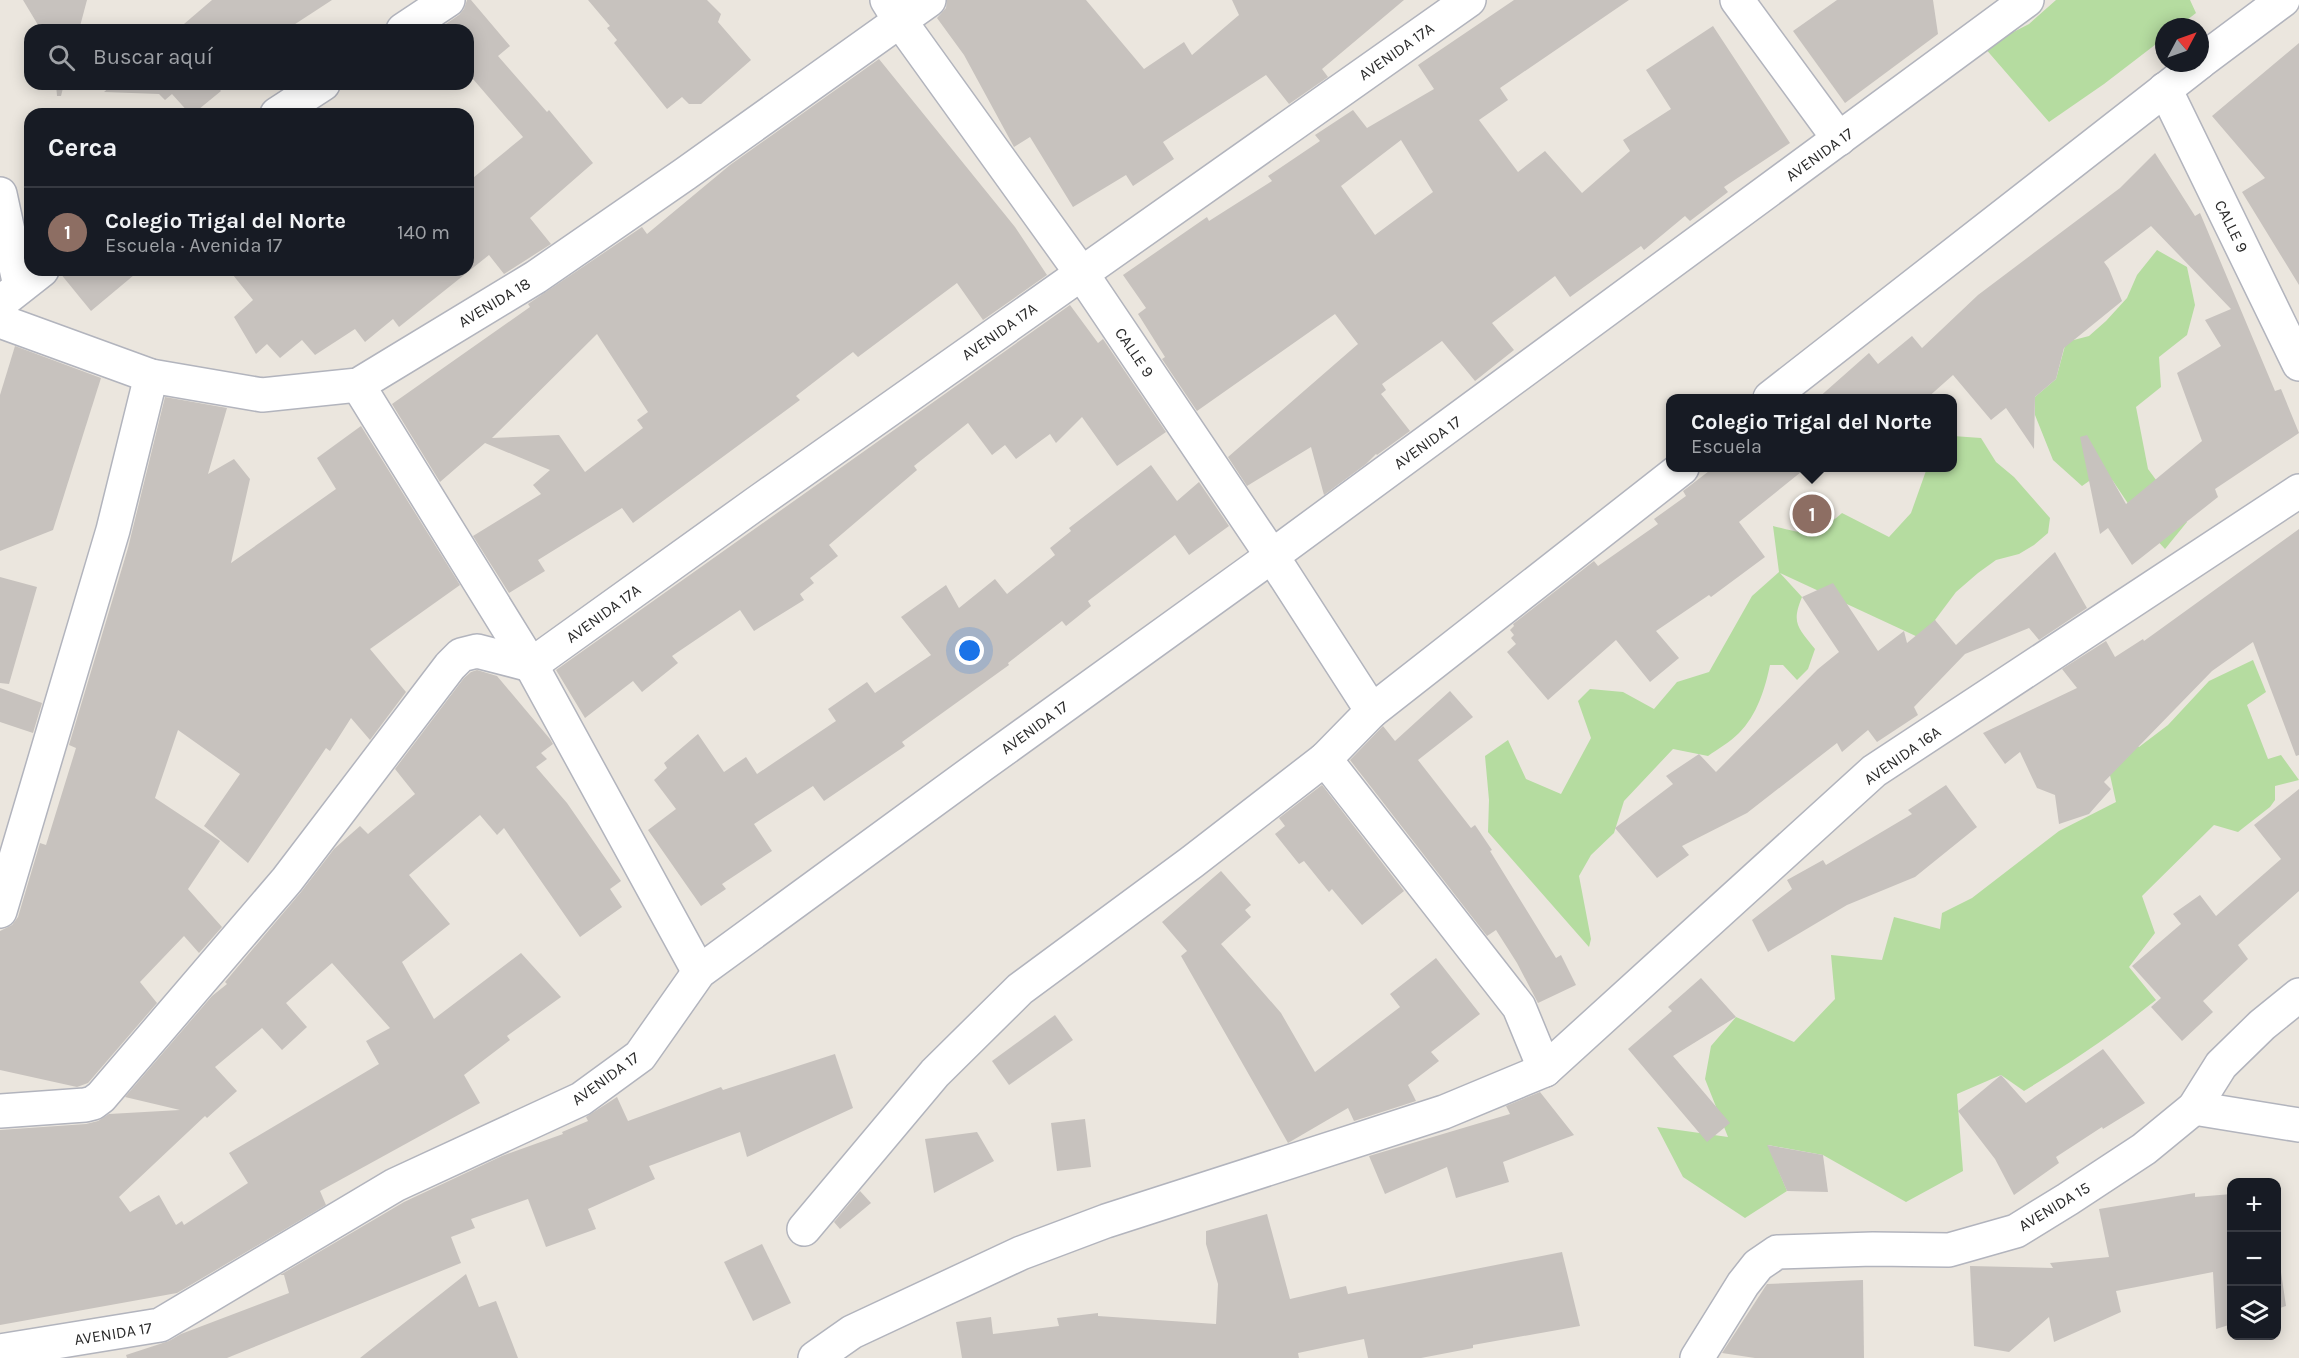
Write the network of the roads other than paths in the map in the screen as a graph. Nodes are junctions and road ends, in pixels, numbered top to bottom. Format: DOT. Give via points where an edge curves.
graph roads {
  1 [pos="448,0"];
  2 [pos="929,0"];
  3 [pos="1469,0"];
  4 [pos="1737,0"];
  5 [pos="2027,0"];
  6 [pos="2283,0"];
  7 [pos="893,10"];
  8 [pos="412,24"];
  9 [pos="2209,56"];
  10 [pos="2187,72"];
  11 [pos="2165,89"];
  12 [pos="314,90"];
  13 [pos="286,108"];
  14 [pos="1839,139"];
  15 [pos="0,194"];
  16 [pos="1082,273"];
  17 [pos="21,286"];
  18 [pos="0,321"];
  19 [pos="2299,364"];
  20 [pos="151,376"];
  21 [pos="358,385"];
  22 [pos="1776,394"];
  23 [pos="1677,472"];
  24 [pos="2299,491"];
  25 [pos="1272,556"];
  26 [pos="531,665"];
  27 [pos="1372,711"];
  28 [pos="1325,759"];
  29 [pos="0,911"];
  30 [pos="699,972"];
  31 [pos="2299,995"];
  32 [pos="1545,1070"];
  33 [pos="2194,1108"];
  34 [pos="0,1111"];
  35 [pos="2299,1125"];
  36 [pos="804,1229"];
  37 [pos="0,1352"];
  38 [pos="815,1358"];
  39 [pos="1697,1358"];
  1 -- 8 [label="street"];
  2 -- 7 [label="street, AVENIDA 18"];
  3 -- 16 [label="street, AVENIDA 17A"];
  4 -- 14 [label="street"];
  5 -- 14 [label="street, AVENIDA 17"];
  6 -- 9 [label="street"];
  7 -- 16 [label="street, CALLE 9"];
  7 -- 21 [label="street, AVENIDA 18" via="686,174 536,277"];
  10 -- 11 [label="street"];
  11 -- 19 [label="street, CALLE 9"];
  11 -- 22 [label="street"];
  12 -- 13 [label="street"];
  14 -- 25 [label="street, AVENIDA 17"];
  15 -- 17 [label="street"];
  16 -- 25 [label="street, CALLE 9"];
  16 -- 26 [label="street, AVENIDA 17A"];
  18 -- 20 [label="street, AVENIDA 18"];
  20 -- 21 [label="street, AVENIDA 18" via="262,395"];
  20 -- 29 [label="street" via="112,530"];
  21 -- 26 [label="street"];
  23 -- 27 [label="street"];
  24 -- 32 [label="street, AVENIDA 16A" via="1874,771"];
  25 -- 27 [label="street, CALLE 9"];
  25 -- 30 [label="street, AVENIDA 17"];
  26 -- 30 [label="street"];
  26 -- 34 [label="street" via="477,651 461,655 450,666 287,880 101,1097 84,1105"];
  27 -- 28 [label="street"];
  28 -- 32 [label="street" via="1519,1007"];
  28 -- 36 [label="street" via="1020,989 935,1073"];
  30 -- 37 [label="street, AVENIDA 17" via="640,1056 581,1099 395,1185 160,1325"];
  31 -- 33 [label="street, AVENIDA 15" via="2221,1065"];
  32 -- 38 [label="street, AVENIDA 16A" via="1444,1112 1106,1221 1021,1253 852,1332"];
  33 -- 35 [label="street"];
  33 -- 39 [label="street, AVENIDA 15" via="2144,1149 2016,1231 1949,1250 1777,1252 1758,1265 1743,1284"];
}
